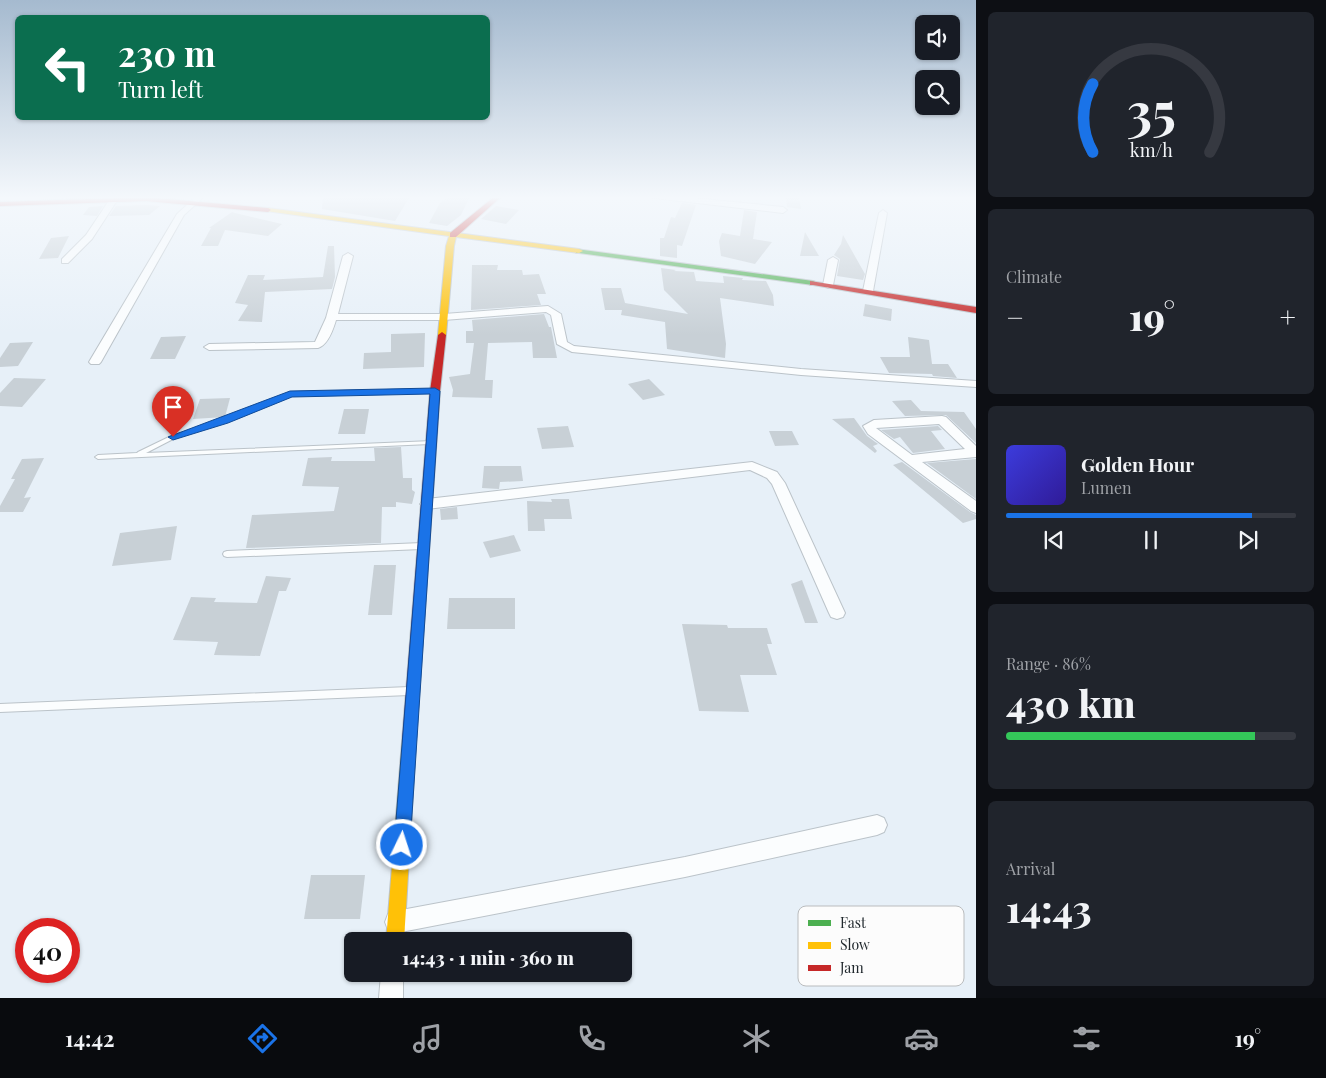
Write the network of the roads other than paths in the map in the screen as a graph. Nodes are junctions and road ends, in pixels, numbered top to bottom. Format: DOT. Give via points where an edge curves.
graph roads {
  1 [pos="83,243"];
  2 [pos="164,243"];
  3 [pos="451,243"];
  4 [pos="510,243"];
  5 [pos="877,243"];
  6 [pos="348,256"];
  7 [pos="833,260"];
  8 [pos="65,261"];
  9 [pos="828,285"];
  10 [pos="868,292"];
  11 [pos="976,310"];
  12 [pos="444,317"];
  13 [pos="332,318"];
  14 [pos="208,347"];
  15 [pos="95,362"];
  16 [pos="976,384"];
  17 [pos="435,391"];
  18 [pos="431,442"];
  19 [pos="976,453"];
  20 [pos="136,455"];
  21 [pos="98,457"];
  22 [pos="910,459"];
  23 [pos="427,504"];
  24 [pos="976,508"];
  25 [pos="423,546"];
  26 [pos="227,554"];
  27 [pos="837,613"];
  28 [pos="414,690"];
  29 [pos="0,708"];
  30 [pos="877,825"];
  31 [pos="396,932"];
  32 [pos="391,982"];
  33 [pos="390,998"];
  1 -- 8 [label="street"];
  2 -- 15 [label="street"];
  3 -- 12 [label="street"];
  4 -- 9 [label="street"];
  5 -- 10 [label="street"];
  6 -- 13 [label="street"];
  7 -- 9 [label="street"];
  9 -- 10 [label="street"];
  10 -- 11 [label="street"];
  12 -- 13 [label="street"];
  12 -- 16 [label="street" via="548,309 556,314 562,344 572,349 801,372"];
  12 -- 17 [label="street"];
  13 -- 14 [label="street" via="321,342 312,346"];
  17 -- 18 [label="street"];
  17 -- 20 [label="lane" via="290,394 224,421 173,437"];
  18 -- 20 [label="lane"];
  18 -- 23 [label="street"];
  19 -- 22 [label="street"];
  19 -- 22 [label="street" via="942,420 870,424 872,431"];
  20 -- 21 [label="lane"];
  22 -- 24 [label="street"];
  23 -- 25 [label="street"];
  23 -- 27 [label="street" via="752,466 772,476 778,483"];
  25 -- 26 [label="lane"];
  25 -- 28 [label="street"];
  28 -- 29 [label="lane"];
  28 -- 31 [label="street"];
  30 -- 31 [label="street"];
  32 -- 33 [label="street"];
}
